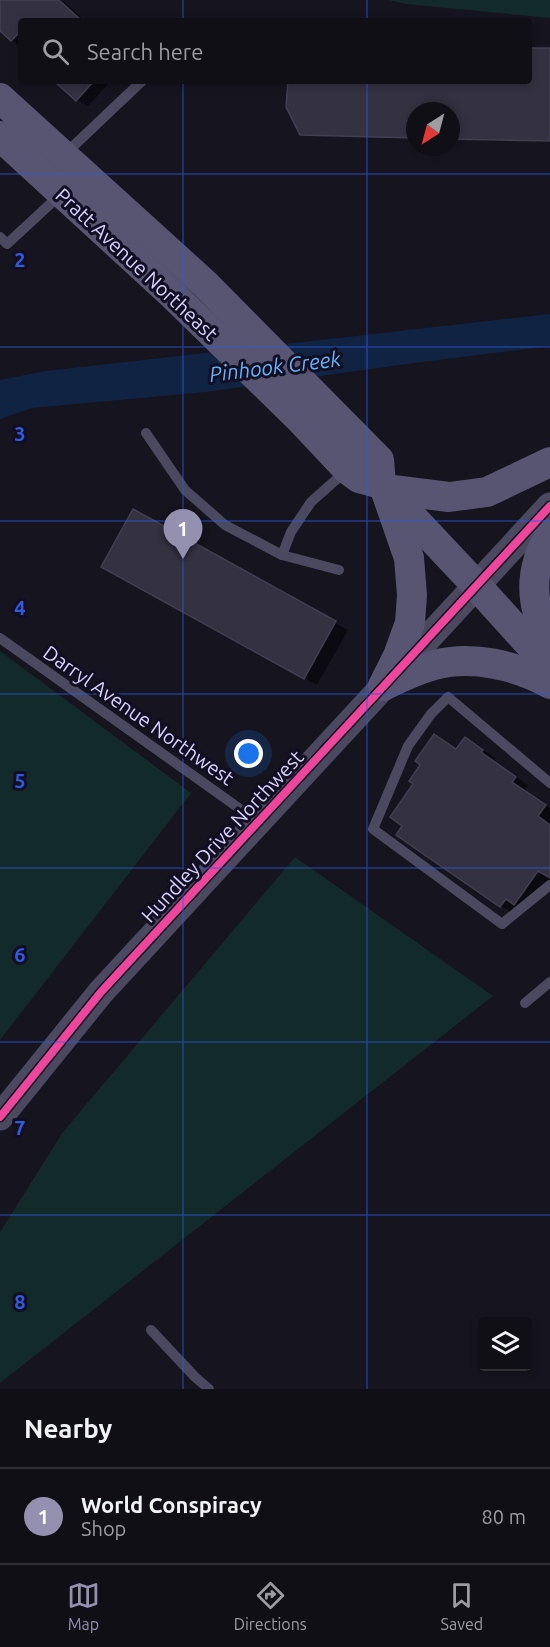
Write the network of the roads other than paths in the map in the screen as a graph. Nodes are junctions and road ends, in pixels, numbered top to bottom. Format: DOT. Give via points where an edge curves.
graph roads {
  1 [pos="139,84"];
  2 [pos="0,98"];
  3 [pos="0,136"];
  4 [pos="63,175"];
  5 [pos="0,237"];
  6 [pos="147,434"];
  7 [pos="550,462"];
  8 [pos="347,470"];
  9 [pos="383,487"];
  10 [pos="550,506"];
  11 [pos="550,534"];
  12 [pos="282,555"];
  13 [pos="339,570"];
  14 [pos="476,585"];
  15 [pos="0,638"];
  16 [pos="550,643"];
  17 [pos="550,667"];
  18 [pos="550,684"];
  19 [pos="382,686"];
  20 [pos="550,783"];
  21 [pos="257,821"];
  22 [pos="550,885"];
  23 [pos="550,982"];
  24 [pos="525,1003"];
  25 [pos="0,1117"];
  26 [pos="151,1330"];
  27 [pos="209,1389"];
  1 -- 4 [label="lane"];
  2 -- 4 [label="main road, Pratt Avenue Northeast"];
  3 -- 4 [label="main road, Pratt Avenue Northeast"];
  4 -- 5 [label="lane" via="8,244"];
  4 -- 8 [label="main road, Pratt Avenue Northeast" via="174,297"];
  4 -- 9 [label="main road, Pratt Avenue Northeast" via="205,284 379,460"];
  6 -- 12 [label="lane" via="185,490 225,525"];
  7 -- 9 [label="main road" via="487,492 449,496"];
  8 -- 9 [label="main road, Pratt Avenue Northeast"];
  8 -- 12 [label="lane" via="311,502 291,532"];
  9 -- 14 [label="main road"];
  9 -- 19 [label="main road, Pratt Avenue Northeast" via="409,558 412,595 410,623"];
  10 -- 14 [label="street, Hundley Drive Northwest"];
  11 -- 16 [label="main road" via="537,564 534,587 540,625"];
  12 -- 13 [label="lane"];
  14 -- 17 [label="main road"];
  14 -- 19 [label="street, Hundley Drive Northwest"];
  15 -- 21 [label="lane, Darryl Avenue Northwest"];
  18 -- 19 [label="main road" via="513,668 457,661 416,671"];
  19 -- 21 [label="street, Hundley Drive Northwest"];
  20 -- 22 [label="lane" via="448,697 408,746 373,829 502,924"];
  21 -- 25 [label="street, Hundley Drive Northwest" via="101,992"];
  23 -- 24 [label="lane"];
  26 -- 27 [label="lane"];
}
